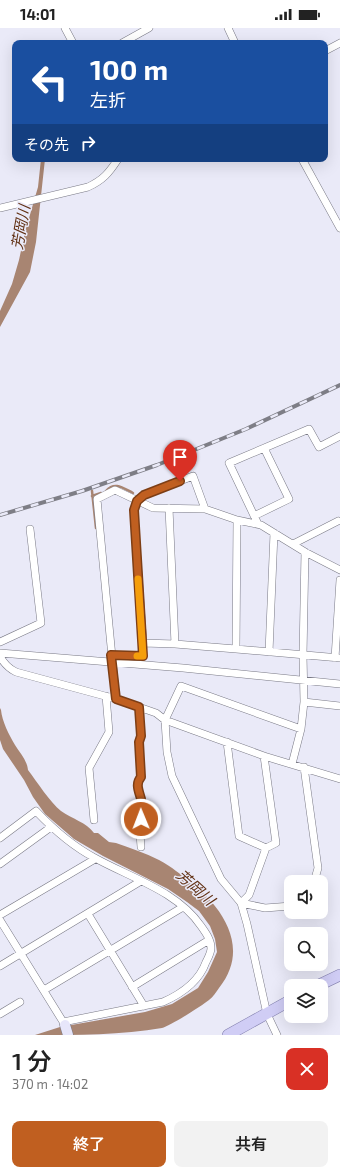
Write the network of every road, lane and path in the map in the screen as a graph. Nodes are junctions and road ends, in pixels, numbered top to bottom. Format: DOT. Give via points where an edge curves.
graph roads {
  1 [pos="65,28"];
  2 [pos="149,28"];
  3 [pos="228,28"];
  4 [pos="71,40"];
  5 [pos="127,40"];
  6 [pos="234,40"];
  7 [pos="340,43"];
  8 [pos="328,49"];
  9 [pos="116,162"];
  10 [pos="304,162"];
  11 [pos="0,208"];
  12 [pos="340,228"];
  13 [pos="340,436"];
  14 [pos="264,448"];
  15 [pos="137,501"];
  16 [pos="170,508"];
  17 [pos="205,509"];
  18 [pos="254,516"];
  19 [pos="237,520"];
  20 [pos="338,521"];
  21 [pos="258,524"];
  22 [pos="30,529"];
  23 [pos="274,533"];
  24 [pos="293,544"];
  25 [pos="305,552"];
  26 [pos="340,570"];
  27 [pos="340,580"];
  28 [pos="0,642"];
  29 [pos="143,643"];
  30 [pos="175,644"];
  31 [pos="236,649"];
  32 [pos="268,652"];
  33 [pos="0,653"];
  34 [pos="302,655"];
  35 [pos="0,656"];
  36 [pos="112,658"];
  37 [pos="337,658"];
  38 [pos="303,680"];
  39 [pos="340,684"];
  40 [pos="106,696"];
  41 [pos="116,699"];
  42 [pos="304,702"];
  43 [pos="340,706"];
  44 [pos="139,707"];
  45 [pos="164,720"];
  46 [pos="301,729"];
  47 [pos="226,742"];
  48 [pos="264,756"];
  49 [pos="292,764"];
  50 [pos="304,768"];
  51 [pos="340,779"];
  52 [pos="94,820"];
  53 [pos="51,827"];
  54 [pos="0,838"];
  55 [pos="141,847"];
  56 [pos="266,848"];
  57 [pos="95,859"];
  58 [pos="0,864"];
  59 [pos="316,875"];
  60 [pos="141,881"];
  61 [pos="241,904"];
  62 [pos="183,907"];
  63 [pos="284,907"];
  64 [pos="88,914"];
  65 [pos="0,915"];
  66 [pos="0,920"];
  67 [pos="209,940"];
  68 [pos="110,950"];
  69 [pos="21,953"];
  70 [pos="0,966"];
  71 [pos="340,975"];
  72 [pos="328,981"];
  73 [pos="132,987"];
  74 [pos="44,990"];
  75 [pos="20,1002"];
  76 [pos="284,1004"];
  77 [pos="144,1006"];
  78 [pos="0,1014"];
  79 [pos="267,1014"];
  80 [pos="65,1027"];
  81 [pos="228,1035"];
  82 [pos="278,1035"];
  1 -- 4 [label="street"];
  2 -- 5 [label="street"];
  3 -- 6 [label="street"];
  7 -- 8 [label="street"];
  9 -- 11 [label="street" via="107,175 96,184"];
  10 -- 12 [label="street"];
  13 -- 14 [label="street" via="319,447 309,429"];
  14 -- 18 [label="street" via="289,499"];
  14 -- 18 [label="street" via="229,463"];
  15 -- 16 [label="street" via="153,508"];
  15 -- 17 [label="street" via="144,495 193,476"];
  15 -- 29 [label="street" via="134,510"];
  15 -- 36 [label="street" via="115,490 97,499"];
  16 -- 17 [label="street"];
  16 -- 30 [label="street"];
  17 -- 19 [label="street"];
  18 -- 21 [label="street"];
  19 -- 21 [label="street"];
  19 -- 31 [label="street"];
  20 -- 24 [label="street"];
  21 -- 23 [label="street"];
  22 -- 28 [label="street" via="41,623"];
  23 -- 24 [label="street"];
  23 -- 32 [label="street"];
  24 -- 25 [label="street"];
  25 -- 26 [label="street"];
  25 -- 34 [label="street"];
  27 -- 37 [label="street"];
  29 -- 30 [label="street"];
  29 -- 36 [label="street" via="143,656"];
  30 -- 31 [label="street"];
  31 -- 32 [label="street"];
  32 -- 34 [label="street"];
  33 -- 36 [label="street"];
  34 -- 37 [label="street"];
  34 -- 38 [label="street"];
  35 -- 40 [label="street" via="10,669 16,672"];
  36 -- 38 [label="street"];
  36 -- 41 [label="street"];
  38 -- 39 [label="street"];
  38 -- 42 [label="street"];
  40 -- 41 [label="street"];
  40 -- 52 [label="street" via="109,732 90,768"];
  41 -- 44 [label="street"];
  42 -- 43 [label="street"];
  42 -- 46 [label="street"];
  44 -- 45 [label="street" via="156,713"];
  44 -- 55 [label="street" via="141,777 138,781 138,794"];
  45 -- 46 [label="street" via="181,686"];
  45 -- 47 [label="street"];
  45 -- 61 [label="street" via="172,776 221,879"];
  46 -- 49 [label="street"];
  47 -- 48 [label="street"];
  47 -- 56 [label="street" via="239,836"];
  48 -- 49 [label="street"];
  48 -- 56 [label="street" via="276,843"];
  49 -- 50 [label="street"];
  50 -- 51 [label="street"];
  50 -- 59 [label="street" via="318,868"];
  53 -- 54 [label="street" via="36,811"];
  53 -- 57 [label="street"];
  53 -- 58 [label="street"];
  56 -- 61 [label="street" via="248,895"];
  57 -- 60 [label="street"];
  57 -- 65 [label="street"];
  60 -- 62 [label="street"];
  60 -- 64 [label="street"];
  61 -- 63 [label="street" via="265,908"];
  61 -- 79 [label="street" via="248,924"];
  62 -- 67 [label="street" via="193,915"];
  62 -- 68 [label="street"];
  64 -- 68 [label="street"];
  64 -- 69 [label="street"];
  66 -- 69 [label="street"];
  67 -- 73 [label="street"];
  67 -- 77 [label="street" via="211,949 205,967 193,983 170,999"];
  68 -- 73 [label="street"];
  68 -- 74 [label="street"];
  69 -- 70 [label="street"];
  69 -- 74 [label="street"];
  71 -- 72 [label="main road"];
  73 -- 77 [label="street"];
  74 -- 80 [label="street"];
  75 -- 78 [label="street"];
  76 -- 79 [label="main road"];
  77 -- 80 [label="street"];
  79 -- 81 [label="main road"];
  79 -- 82 [label="street"];
}
